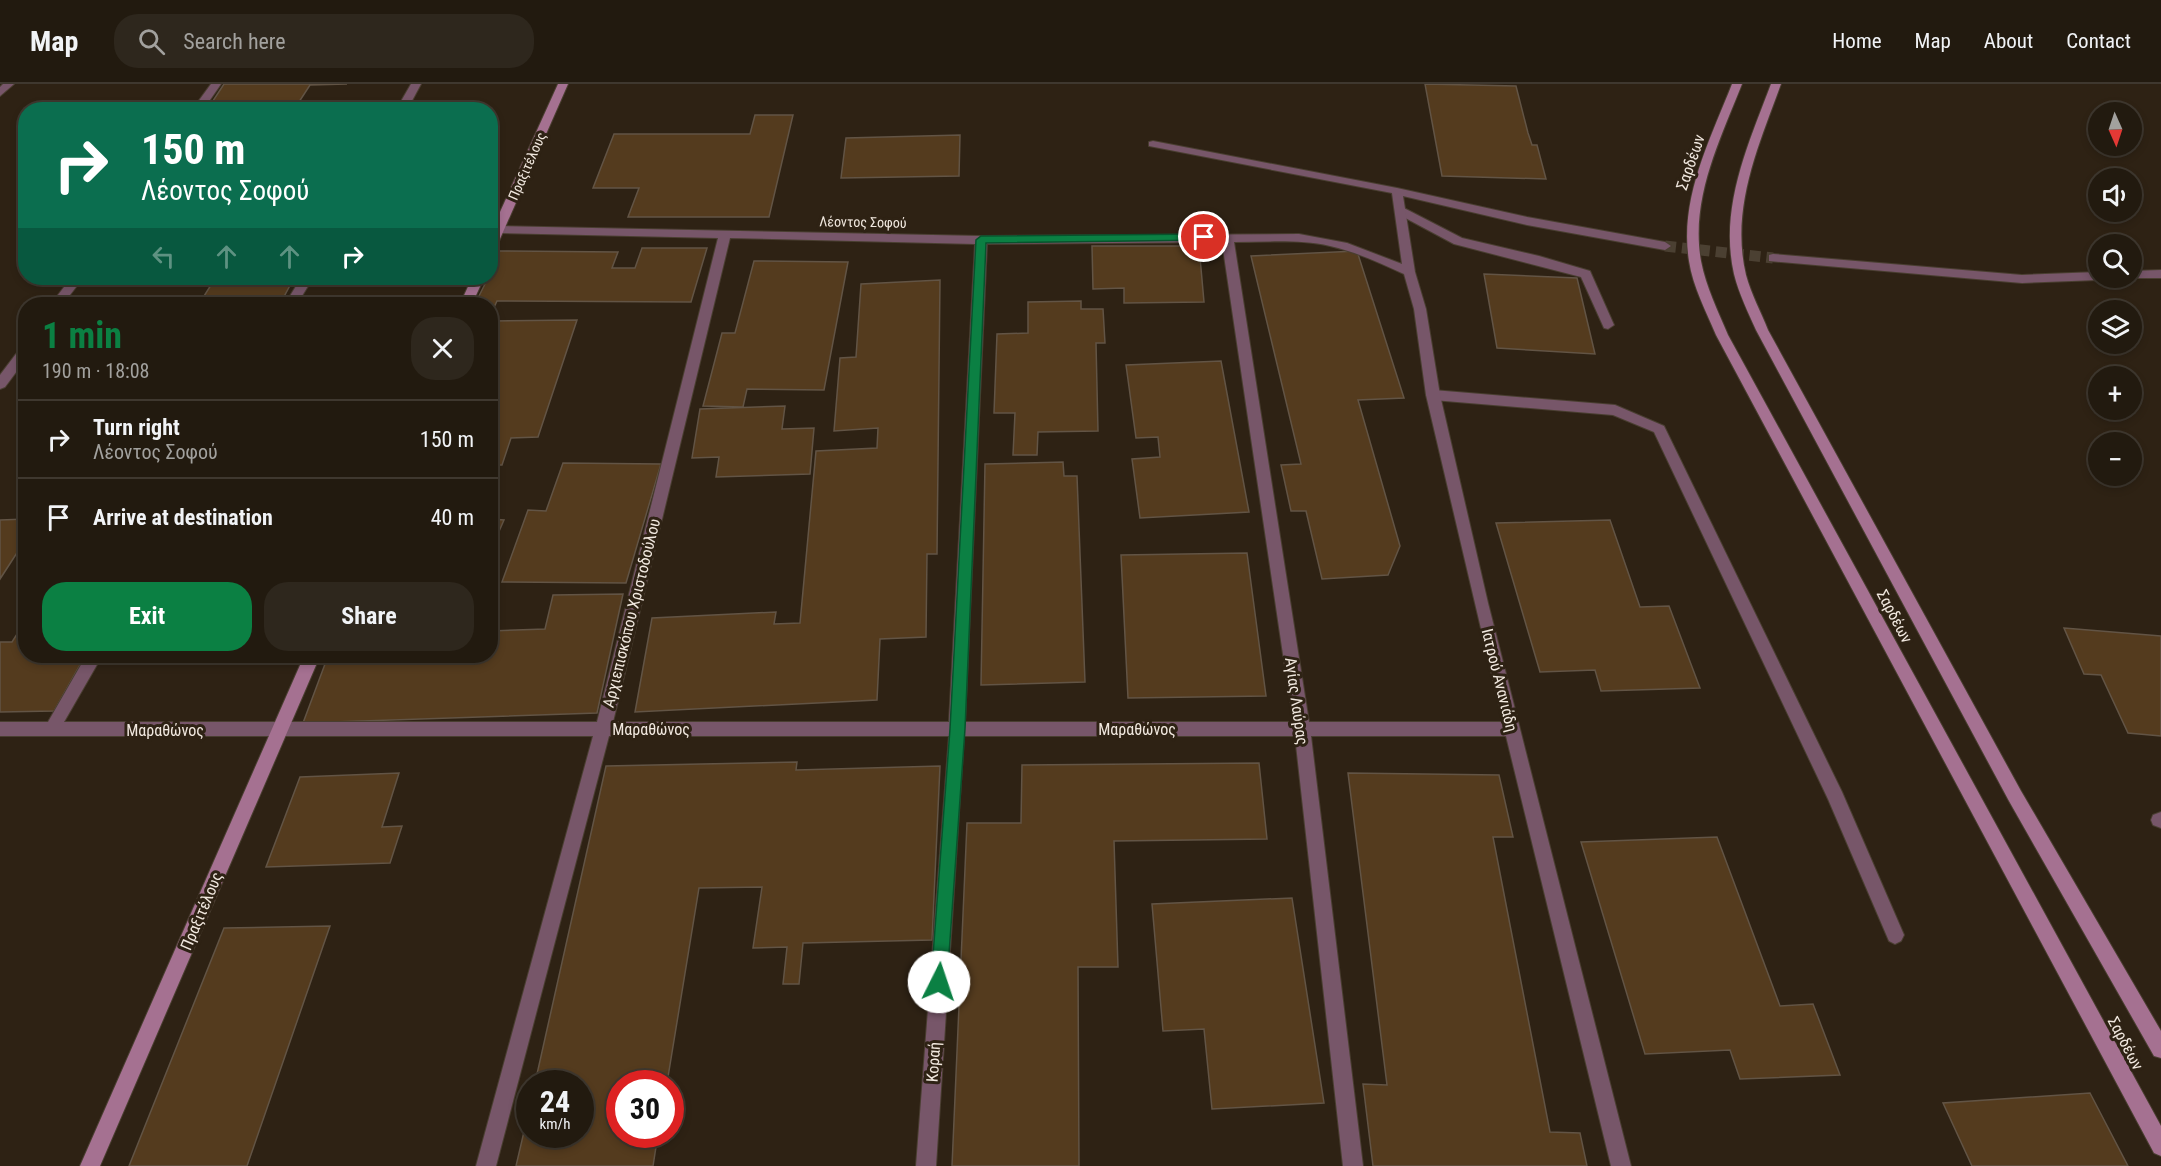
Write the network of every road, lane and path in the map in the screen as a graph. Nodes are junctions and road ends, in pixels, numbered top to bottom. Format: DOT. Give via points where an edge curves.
graph roads {
  1 [pos="9,84"];
  2 [pos="216,84"];
  3 [pos="416,84"];
  4 [pos="563,84"];
  5 [pos="1737,84"];
  6 [pos="1776,84"];
  7 [pos="0,93"];
  8 [pos="203,102"];
  9 [pos="406,102"];
  10 [pos="1153,144"];
  11 [pos="1397,191"];
  12 [pos="1400,210"];
  13 [pos="499,229"];
  14 [pos="724,233"];
  15 [pos="1227,237"];
  16 [pos="981,240"];
  17 [pos="1665,246"];
  18 [pos="1773,258"];
  19 [pos="1409,272"];
  20 [pos="2161,274"];
  21 [pos="2142,275"];
  22 [pos="2088,276"];
  23 [pos="72,285"];
  24 [pos="62,297"];
  25 [pos="1608,325"];
  26 [pos="18,360"];
  27 [pos="0,384"];
  28 [pos="1433,395"];
  29 [pos="90,663"];
  30 [pos="309,663"];
  31 [pos="0,729"];
  32 [pos="52,729"];
  33 [pos="603,729"];
  34 [pos="957,729"];
  35 [pos="1302,729"];
  36 [pos="1513,729"];
  37 [pos="280,730"];
  38 [pos="1895,935"];
  39 [pos="2161,1049"];
  40 [pos="2161,1146"];
  41 [pos="90,1166"];
  42 [pos="486,1166"];
  43 [pos="926,1166"];
  44 [pos="1353,1166"];
  45 [pos="1621,1166"];
  1 -- 7 [label="street"];
  2 -- 8 [label="street"];
  3 -- 9 [label="street"];
  4 -- 13 [label="main road, Πραξιτέλους"];
  5 -- 40 [label="main road, Σαρδέων" via="1700,184 1692,221 1695,262 1710,309"];
  6 -- 39 [label="main road, Σαρδέων" via="1738,190 1734,218 1741,276 1758,321 2015,796"];
  10 -- 11 [label="street"];
  11 -- 12 [label="street, Ιατρού Ανανιάδη"];
  11 -- 17 [label="street" via="1527,221"];
  12 -- 19 [label="street, Ιατρού Ανανιάδη"];
  12 -- 25 [label="street" via="1458,241 1587,274"];
  13 -- 14 [label="street, Λέοντος Σοφού"];
  14 -- 16 [label="street, Λέοντος Σοφού"];
  14 -- 33 [label="street, Αρχιεπισκόπου Χριστοδούλου"];
  15 -- 16 [label="street, Λέοντος Σοφού"];
  15 -- 19 [label="street, Λέοντος Σοφού" via="1321,239 1364,250"];
  15 -- 35 [label="street, Αγίας Λαύρας"];
  16 -- 34 [label="street, Κοραή"];
  18 -- 22 [label="street" via="2022,279"];
  19 -- 28 [label="street, Ιατρού Ανανιάδη" via="1420,309"];
  20 -- 21 [label="street"];
  23 -- 24 [label="street"];
  26 -- 27 [label="street"];
  28 -- 36 [label="street, Ιατρού Ανανιάδη"];
  28 -- 38 [label="street" via="1615,410 1659,429 1836,797"];
  29 -- 32 [label="street"];
  30 -- 37 [label="main road, Πραξιτέλους"];
  31 -- 32 [label="street, Μαραθώνος"];
  32 -- 37 [label="street, Μαραθώνος"];
  33 -- 34 [label="street, Μαραθώνος"];
  33 -- 37 [label="street, Μαραθώνος"];
  33 -- 42 [label="street, Αρχιεπισκόπου Χριστοδούλου"];
  34 -- 35 [label="street, Μαραθώνος"];
  34 -- 43 [label="street, Κοραή"];
  35 -- 36 [label="street, Μαραθώνος"];
  35 -- 44 [label="street, Αγίας Λαύρας"];
  36 -- 45 [label="street, Ιατρού Ανανιάδη"];
  37 -- 41 [label="main road, Πραξιτέλους"];
}
